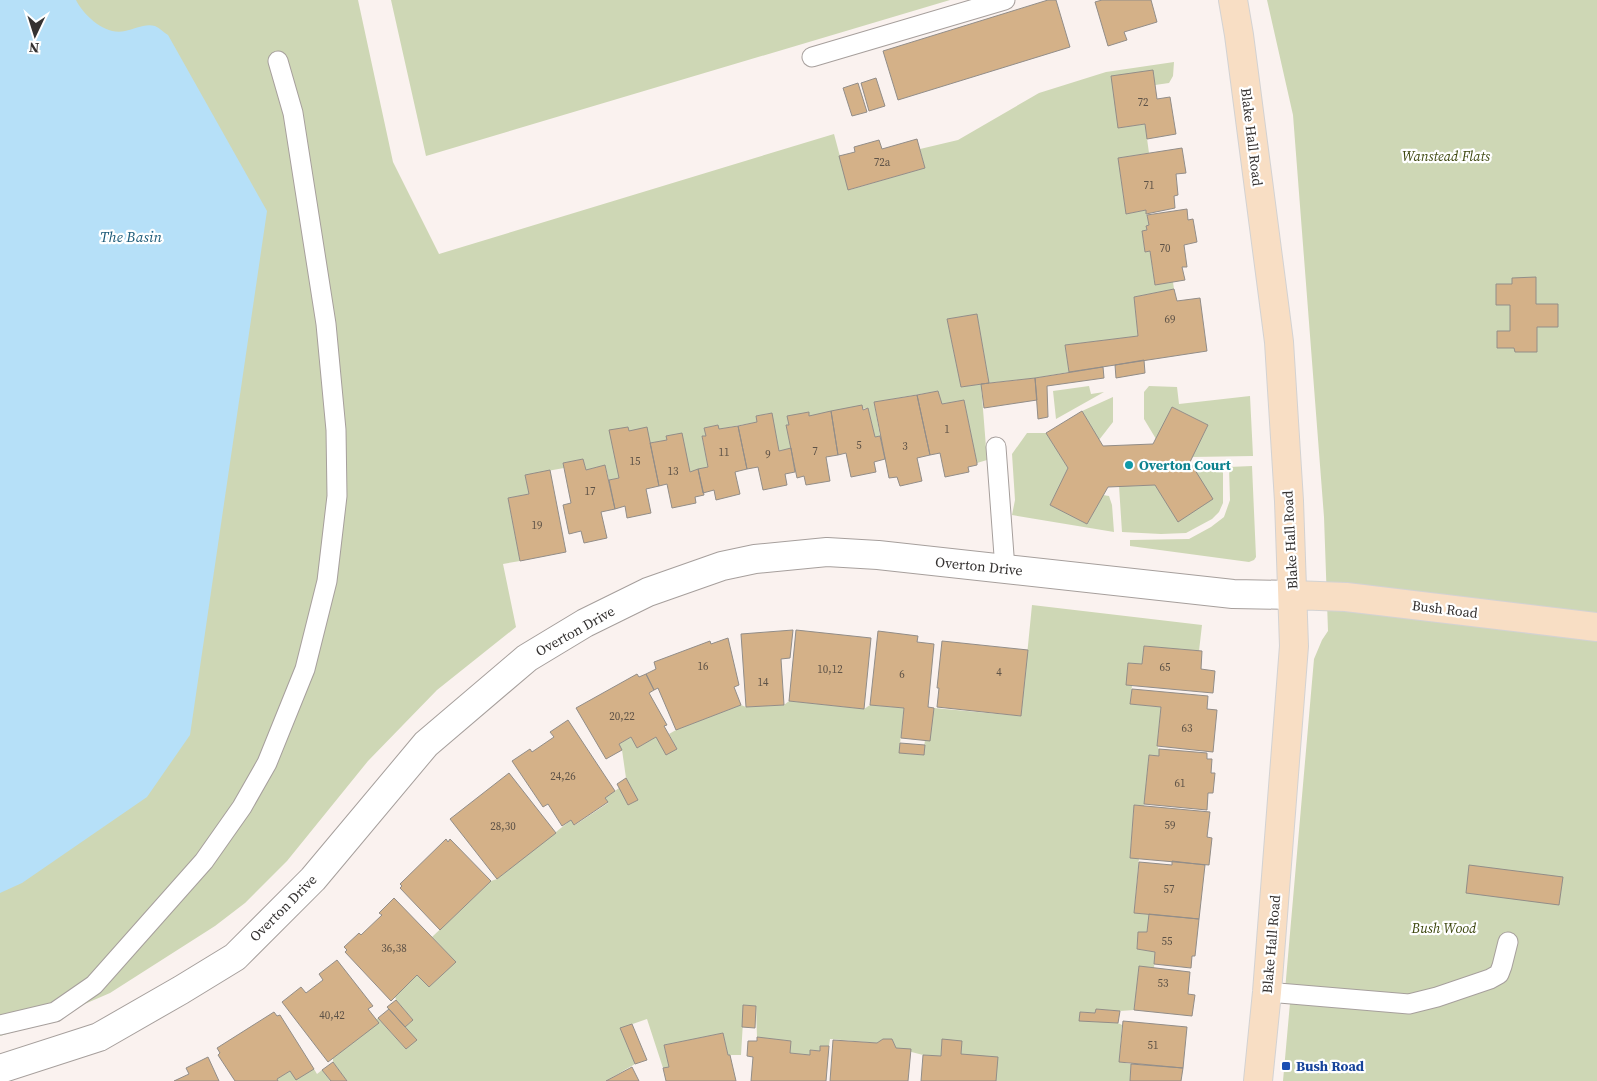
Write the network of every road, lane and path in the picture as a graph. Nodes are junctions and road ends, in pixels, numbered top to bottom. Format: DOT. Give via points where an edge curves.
graph roads {
  1 [pos="1005,0"];
  2 [pos="1233,0"];
  3 [pos="812,57"];
  4 [pos="278,61"];
  5 [pos="996,447"];
  6 [pos="1005,569"];
  7 [pos="1293,595"];
  8 [pos="1597,627"];
  9 [pos="1508,942"];
  10 [pos="1267,992"];
  11 [pos="0,1024"];
  12 [pos="0,1069"];
  13 [pos="1258,1081"];
  1 -- 3 [label="lane"];
  2 -- 7 [label="main road, Blake Hall Road" via="1279,342"];
  4 -- 11 [label="lane" via="293,113 304,180 326,324 336,430 337,496 328,581 305,669 267,763 242,807 204,861 94,985 55,1012"];
  5 -- 6 [label="lane"];
  6 -- 7 [label="street, Overton Drive" via="1233,594"];
  6 -- 12 [label="street, Overton Drive" via="828,552 755,559 722,566 648,592 585,623 527,658 426,744 313,879 235,956 99,1037"];
  7 -- 8 [label="main road, Bush Road" via="1346,596"];
  7 -- 10 [label="main road, Blake Hall Road" via="1293,664"];
  9 -- 10 [label="lane" via="1499,974 1409,1004"];
  10 -- 13 [label="main road, Blake Hall Road"];
}
